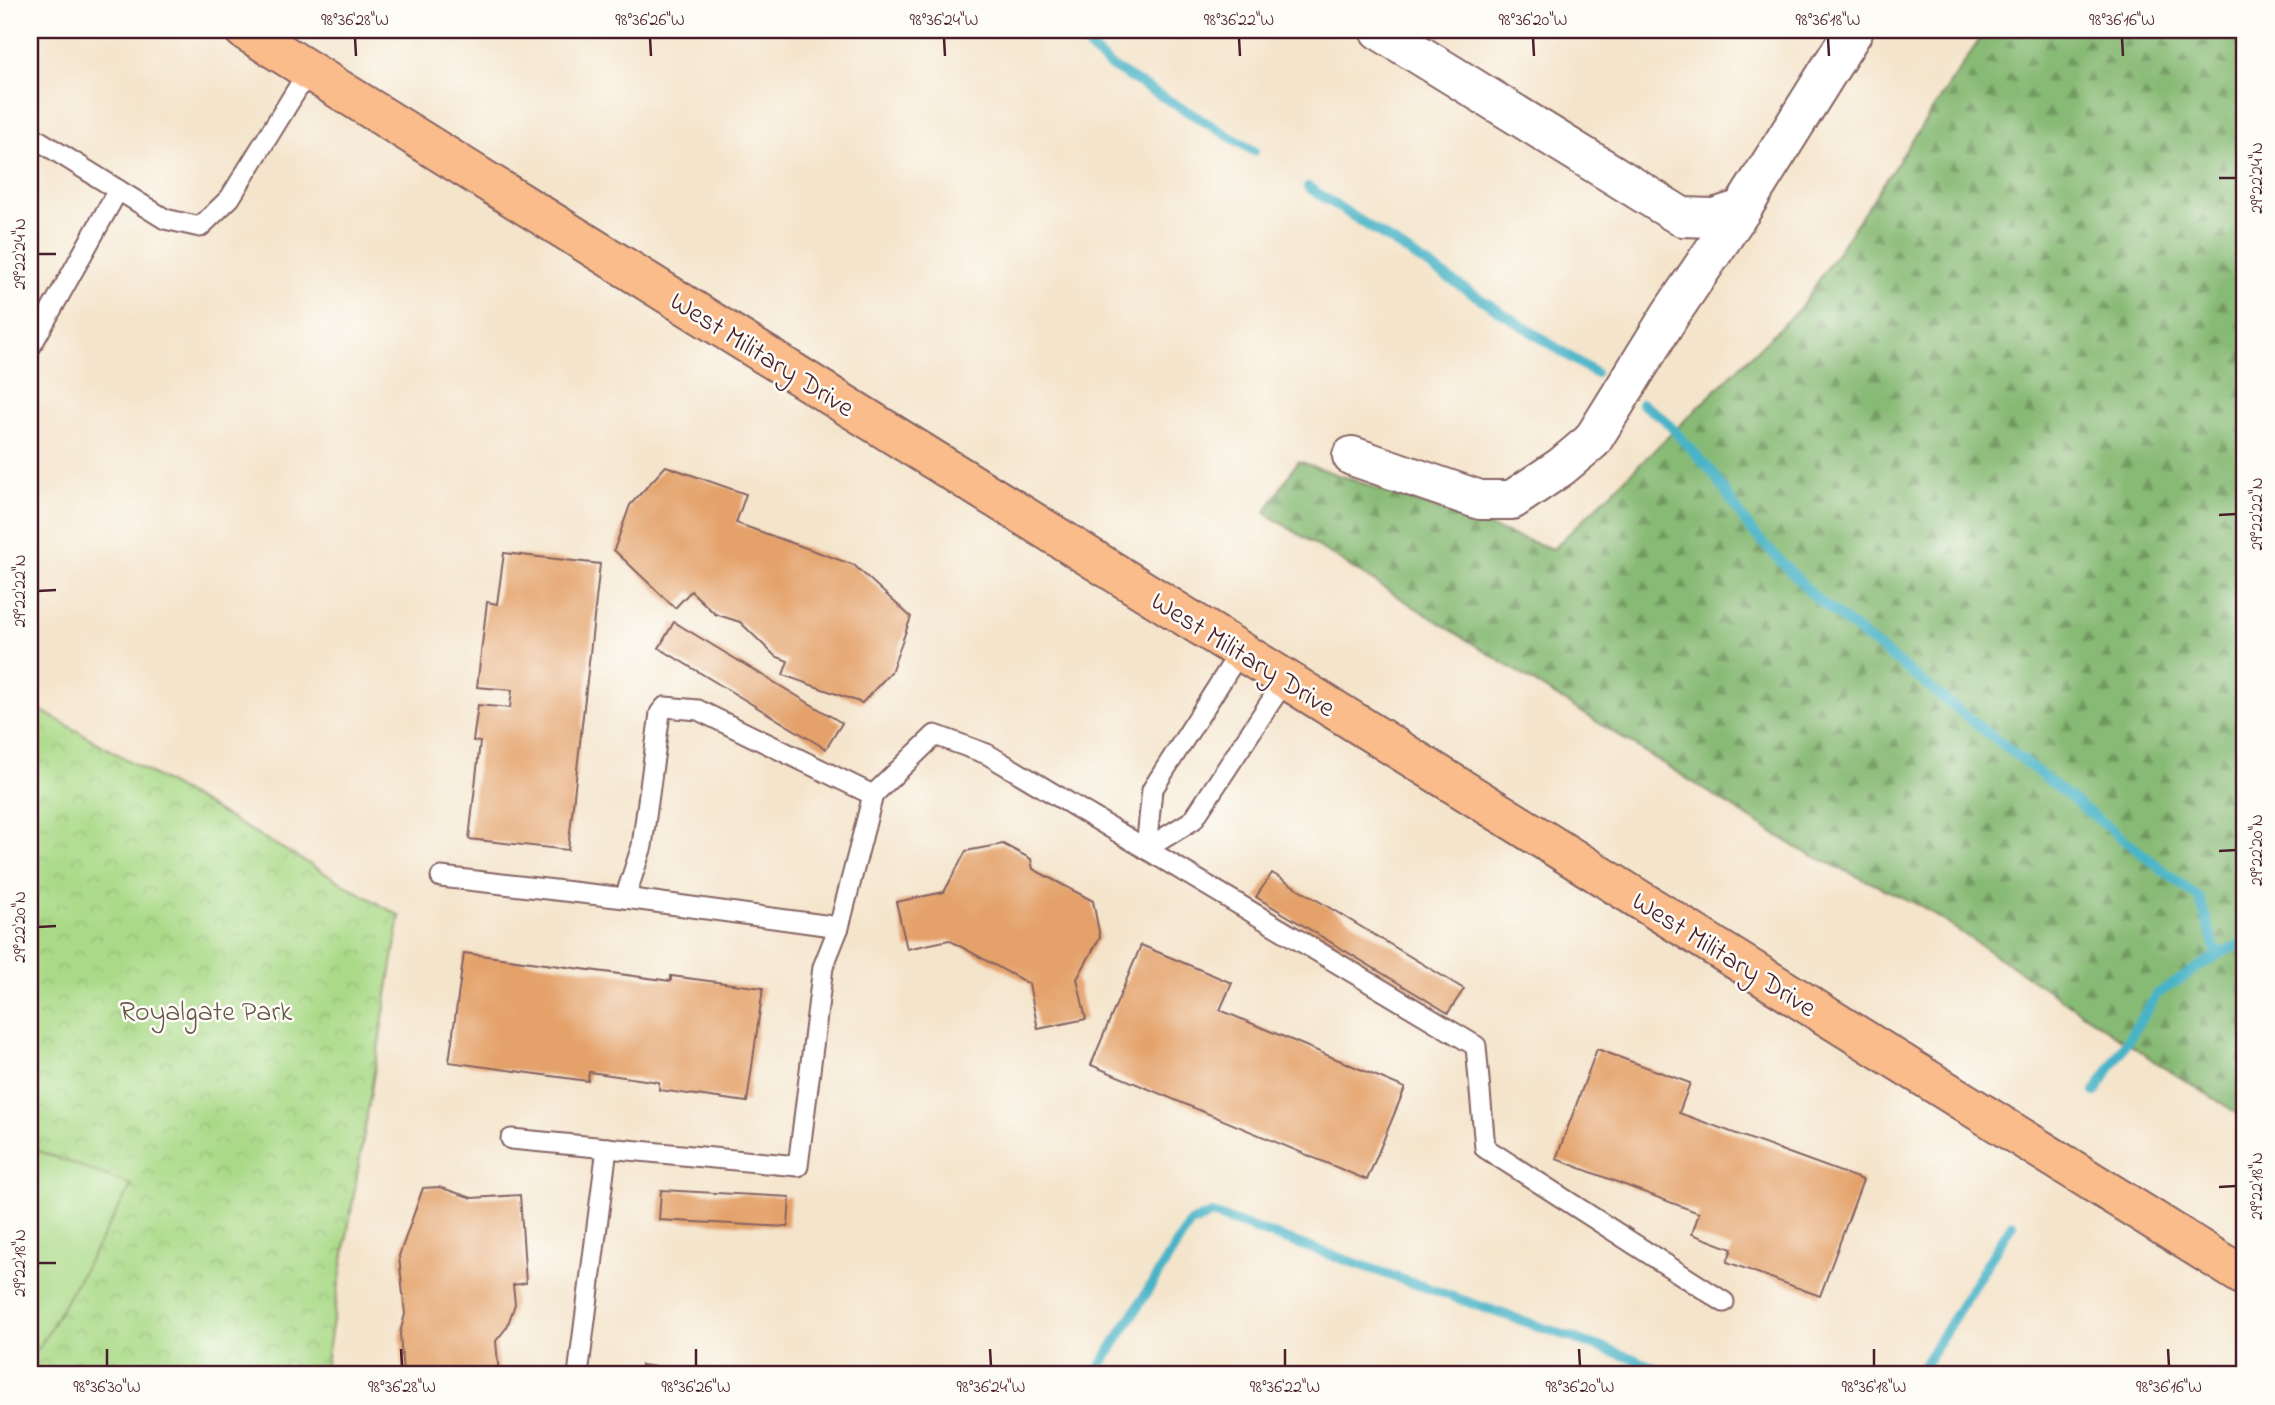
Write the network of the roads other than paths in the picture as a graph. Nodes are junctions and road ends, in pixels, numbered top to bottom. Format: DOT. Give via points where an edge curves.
graph roads {
  1 [pos="244,30"];
  2 [pos="1379,30"];
  3 [pos="1854,30"];
  4 [pos="309,70"];
  5 [pos="30,135"];
  6 [pos="118,190"];
  7 [pos="1742,208"];
  8 [pos="30,348"];
  9 [pos="1352,456"];
  10 [pos="1241,650"];
  11 [pos="1285,680"];
  12 [pos="873,795"];
  13 [pos="1146,849"];
  14 [pos="441,877"];
  15 [pos="625,898"];
  16 [pos="839,927"];
  17 [pos="511,1139"];
  18 [pos="607,1148"];
  19 [pos="2245,1277"];
  20 [pos="1724,1302"];
  21 [pos="578,1375"];
  1 -- 4 [label="main road, West Military Drive"];
  2 -- 7 [label="street" via="1682,217 1714,218"];
  3 -- 7 [label="street"];
  4 -- 6 [label="lane" via="230,198 200,227 165,219"];
  4 -- 10 [label="main road, West Military Drive"];
  5 -- 6 [label="lane"];
  6 -- 8 [label="lane"];
  7 -- 9 [label="street" via="1592,441 1512,500 1480,500"];
  10 -- 11 [label="main road, West Military Drive"];
  10 -- 13 [label="lane" via="1152,790"];
  11 -- 13 [label="lane" via="1193,820"];
  11 -- 19 [label="main road, West Military Drive"];
  12 -- 13 [label="lane" via="935,735 987,754"];
  12 -- 15 [label="lane" via="698,710 665,707 660,713 642,846"];
  12 -- 16 [label="lane"];
  13 -- 20 [label="lane" via="1476,1046 1485,1148"];
  14 -- 15 [label="lane"];
  15 -- 16 [label="lane"];
  16 -- 18 [label="lane" via="823,967 797,1166"];
  17 -- 18 [label="lane"];
  18 -- 21 [label="lane"];
}
